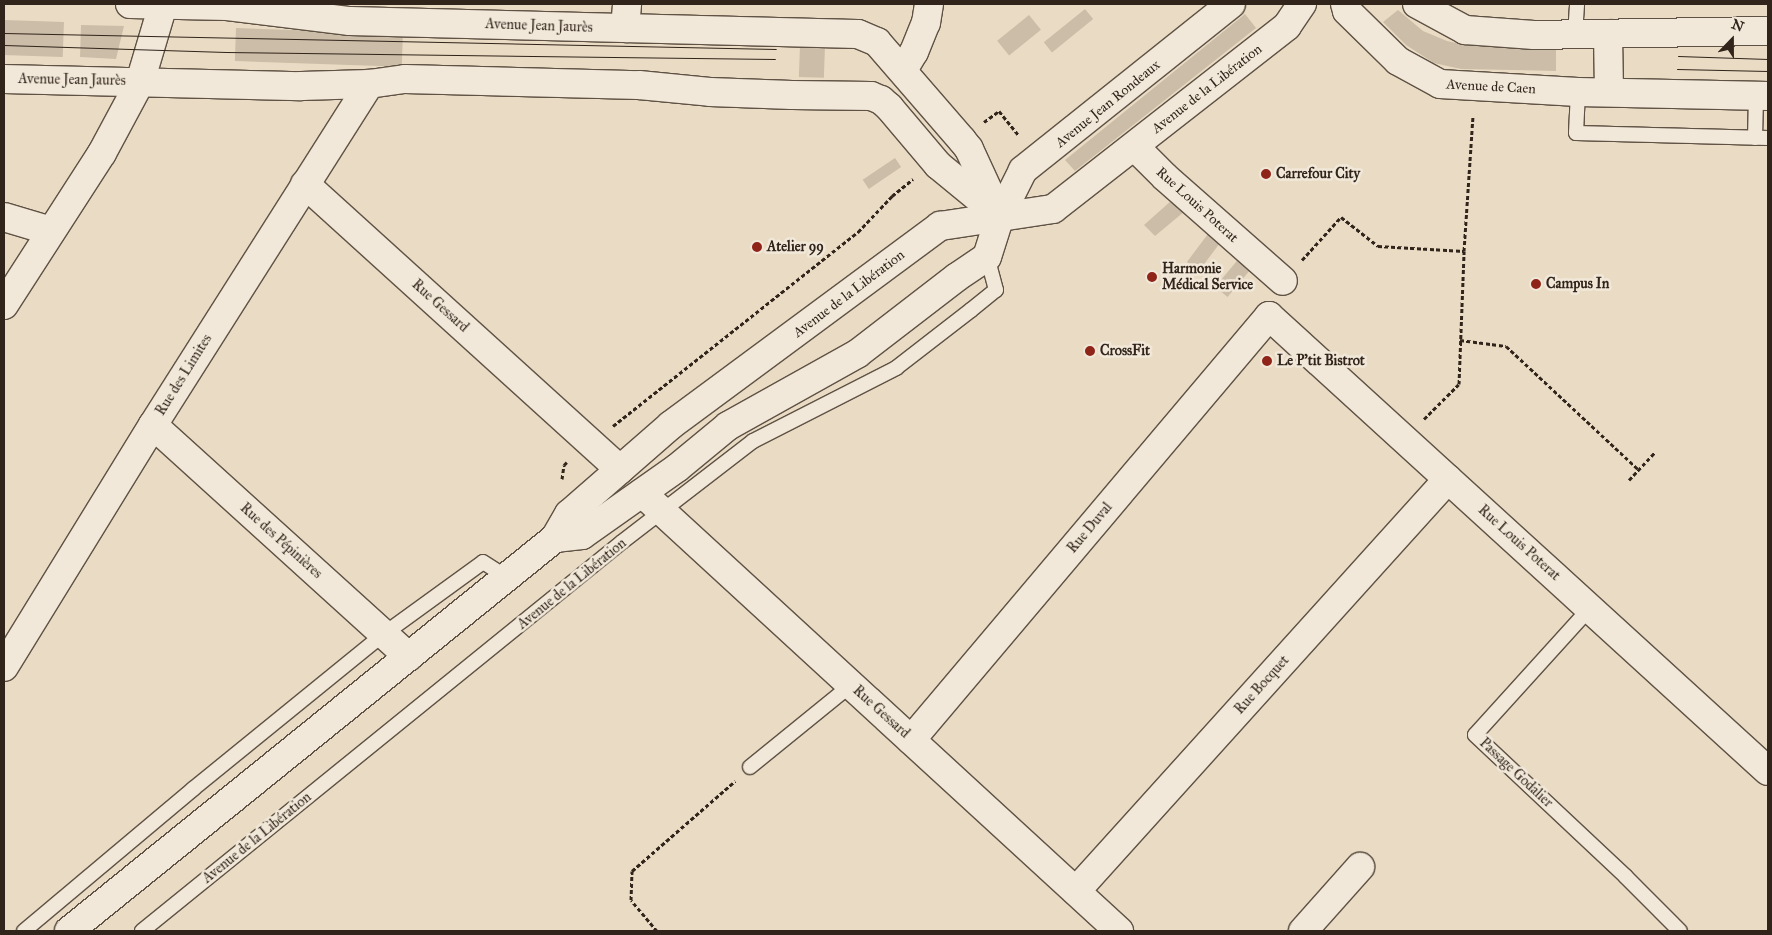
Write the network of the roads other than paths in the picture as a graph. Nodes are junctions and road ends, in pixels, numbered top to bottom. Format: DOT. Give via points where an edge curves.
graph roads {
  1 [pos="130,4"];
  2 [pos="929,4"];
  3 [pos="1231,4"];
  4 [pos="1302,4"];
  5 [pos="1345,4"];
  6 [pos="1417,4"];
  7 [pos="1577,4"];
  8 [pos="163,5"];
  9 [pos="626,16"];
  10 [pos="1768,31"];
  11 [pos="1575,34"];
  12 [pos="1608,34"];
  13 [pos="903,70"];
  14 [pos="4,79"];
  15 [pos="140,82"];
  16 [pos="369,84"];
  17 [pos="1578,92"];
  18 [pos="1609,92"];
  19 [pos="1762,96"];
  20 [pos="881,100"];
  21 [pos="1762,138"];
  22 [pos="1134,146"];
  23 [pos="306,184"];
  24 [pos="4,216"];
  25 [pos="1000,216"];
  26 [pos="51,231"];
  27 [pos="987,257"];
  28 [pos="1283,281"];
  29 [pos="4,305"];
  30 [pos="1269,316"];
  31 [pos="152,425"];
  32 [pos="620,470"];
  33 [pos="1448,479"];
  34 [pos="642,493"];
  35 [pos="663,512"];
  36 [pos="555,538"];
  37 [pos="506,576"];
  38 [pos="1590,608"];
  39 [pos="384,634"];
  40 [pos="409,656"];
  41 [pos="4,667"];
  42 [pos="851,685"];
  43 [pos="911,740"];
  44 [pos="750,767"];
  45 [pos="1768,771"];
  46 [pos="1360,867"];
  47 [pos="1076,891"];
  48 [pos="24,931"];
  49 [pos="69,931"];
  50 [pos="142,931"];
  51 [pos="1119,931"];
  52 [pos="1303,931"];
  53 [pos="1680,931"];
  1 -- 8 [label="main road, Avenue Jean Jaurès"];
  2 -- 13 [label="main road" via="926,24"];
  3 -- 25 [label="main road, Avenue Jean Rondeaux" via="1023,170"];
  4 -- 22 [label="main road, Avenue de la Libération" via="1287,26"];
  5 -- 17 [label="main road, Avenue de Caen" via="1348,11 1398,61 1440,84"];
  6 -- 11 [label="main road" via="1465,30"];
  7 -- 11 [label="lane"];
  8 -- 9 [label="main road, Avenue Jean Jaurès" via="227,6 350,21"];
  8 -- 15 [label="main road, Avenue Jean Jaurès"];
  9 -- 13 [label="main road, Avenue Jean Jaurès" via="858,34 877,42"];
  10 -- 12 [label="main road"];
  11 -- 12 [label="main road"];
  12 -- 18 [label="main road"];
  13 -- 20 [label="main road"];
  13 -- 25 [label="main road, Avenue Jean Jaurès" via="969,149"];
  14 -- 15 [label="main road, Avenue Jean Jaurès"];
  15 -- 16 [label="main road, Avenue Jean Jaurès" via="301,86"];
  15 -- 26 [label="main road" via="102,153"];
  16 -- 20 [label="main road, Avenue Jean Jaurès" via="405,78 639,85 710,92 858,94"];
  16 -- 23 [label="main road, Rue des Limites"];
  17 -- 18 [label="main road, Avenue de Caen"];
  17 -- 21 [label="lane" via="1576,133"];
  18 -- 19 [label="main road, Avenue de Caen"];
  19 -- 21 [label="lane"];
  20 -- 25 [label="main road" via="938,165"];
  22 -- 25 [label="main road, Avenue de la Libération" via="1053,210"];
  22 -- 28 [label="main road, Rue Louis Poterat"];
  23 -- 31 [label="main road, Rue des Limites"];
  23 -- 32 [label="main road, Rue Gessard"];
  24 -- 26 [label="main road"];
  25 -- 27 [label="main road"];
  25 -- 32 [label="main road, Avenue de la Libération" via="940,226 671,426"];
  26 -- 29 [label="main road"];
  27 -- 34 [label="main road" via="857,354 728,426"];
  27 -- 35 [label="lane, Avenue de la Libération" via="996,290 972,310 896,368 753,441"];
  30 -- 33 [label="main road, Rue Louis Poterat"];
  30 -- 43 [label="main road, Rue Duval"];
  31 -- 39 [label="main road, Rue des Pépinières"];
  31 -- 41 [label="main road, Rue des Limites"];
  32 -- 36 [label="main road, Avenue de la Libération" via="569,514"];
  33 -- 38 [label="main road, Rue Louis Poterat"];
  33 -- 47 [label="main road, Rue Bocquet"];
  34 -- 35 [label="main road, Rue Gessard"];
  34 -- 36 [label="main road" via="582,535"];
  35 -- 42 [label="main road, Rue Gessard"];
  35 -- 50 [label="lane, Avenue de la Libération"];
  36 -- 37 [label="main road, Avenue de la Libération"];
  37 -- 39 [label="lane" via="483,562"];
  37 -- 40 [label="main road, Avenue de la Libération"];
  38 -- 45 [label="main road, Rue Louis Poterat"];
  38 -- 53 [label="lane, Passage Godalier" via="1475,735"];
  39 -- 40 [label="main road, Rue des Pépinières"];
  39 -- 48 [label="lane"];
  40 -- 49 [label="main road, Avenue de la Libération"];
  42 -- 43 [label="main road, Rue Gessard"];
  42 -- 44 [label="lane"];
  43 -- 47 [label="main road, Rue Gessard"];
  46 -- 52 [label="main road"];
  47 -- 51 [label="main road, Rue Gessard"];
}
